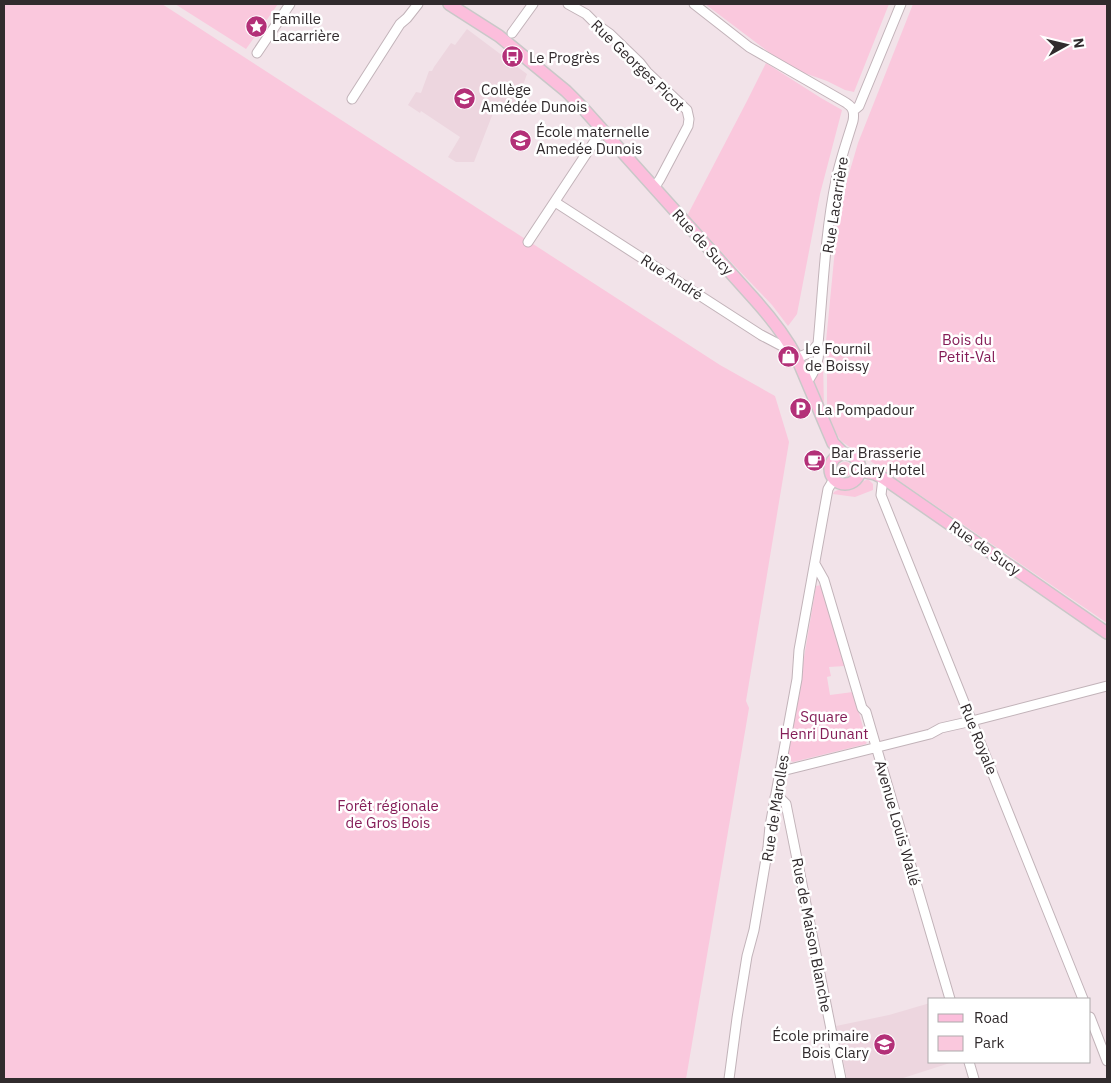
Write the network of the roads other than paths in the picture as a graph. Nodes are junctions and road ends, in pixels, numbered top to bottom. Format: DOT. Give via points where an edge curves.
graph roads {
  1 [pos="290,4"];
  2 [pos="418,4"];
  3 [pos="449,4"];
  4 [pos="533,4"];
  5 [pos="568,4"];
  6 [pos="694,4"];
  7 [pos="901,4"];
  8 [pos="512,33"];
  9 [pos="257,53"];
  10 [pos="352,99"];
  11 [pos="853,111"];
  12 [pos="602,130"];
  13 [pos="654,188"];
  14 [pos="555,202"];
  15 [pos="528,242"];
  16 [pos="818,344"];
  17 [pos="791,346"];
  18 [pos="797,358"];
  19 [pos="807,382"];
  20 [pos="839,456"];
  21 [pos="860,471"];
  22 [pos="883,478"];
  23 [pos="834,479"];
  24 [pos="815,564"];
  25 [pos="1107,633"];
  26 [pos="1107,686"];
  27 [pos="972,721"];
  28 [pos="875,747"];
  29 [pos="780,770"];
  30 [pos="775,797"];
  31 [pos="950,998"];
  32 [pos="1083,998"];
  33 [pos="1091,1020"];
  34 [pos="1107,1061"];
  35 [pos="969,1063"];
  36 [pos="729,1079"];
  37 [pos="841,1079"];
  38 [pos="974,1079"];
  1 -- 9 [label="street"];
  2 -- 10 [label="street" via="400,24"];
  3 -- 12 [label="main road, Rue de Sucy" via="482,25 566,91"];
  4 -- 8 [label="street"];
  5 -- 13 [label="street, Rue Georges Picot" via="610,34 687,110 688,126"];
  6 -- 11 [label="street" via="749,47 843,101"];
  7 -- 11 [label="street" via="859,106"];
  11 -- 16 [label="street, Rue Lacarrière" via="854,121 841,160 832,204"];
  12 -- 13 [label="main road, Rue de Sucy"];
  12 -- 14 [label="street"];
  13 -- 17 [label="main road, Rue de Sucy" via="756,301"];
  14 -- 15 [label="street"];
  14 -- 17 [label="street, Rue André" via="761,335 784,347"];
  16 -- 18 [label="street" via="811,352"];
  16 -- 19 [label="street, Rue Lacarrière" via="817,362"];
  17 -- 18 [label="main road, Rue de Sucy"];
  18 -- 19 [label="main road, Rue de Sucy"];
  19 -- 20 [label="main road, Rue de Sucy"];
  20 -- 21 [label="main road" via="855,458"];
  20 -- 23 [label="main road" via="831,466"];
  21 -- 22 [label="main road, Rue de Sucy"];
  21 -- 23 [label="main road" via="856,480 847,484"];
  22 -- 25 [label="main road, Rue de Sucy"];
  22 -- 27 [label="street, Rue Royale" via="881,495"];
  23 -- 24 [label="street, Rue de Marolles" via="828,489"];
  24 -- 28 [label="street, Avenue Louis Wallé" via="824,580"];
  24 -- 29 [label="street, Rue de Marolles"];
  26 -- 27 [label="street"];
  27 -- 28 [label="street"];
  27 -- 32 [label="street, Rue Royale"];
  28 -- 29 [label="street"];
  28 -- 31 [label="street, Avenue Louis Wallé"];
  29 -- 30 [label="street, Rue de Marolles"];
  30 -- 36 [label="street, Rue de Marolles"];
  30 -- 37 [label="street, Rue de Maison Blanche" via="786,804"];
  33 -- 34 [label="street"];
  35 -- 38 [label="street"];
}
